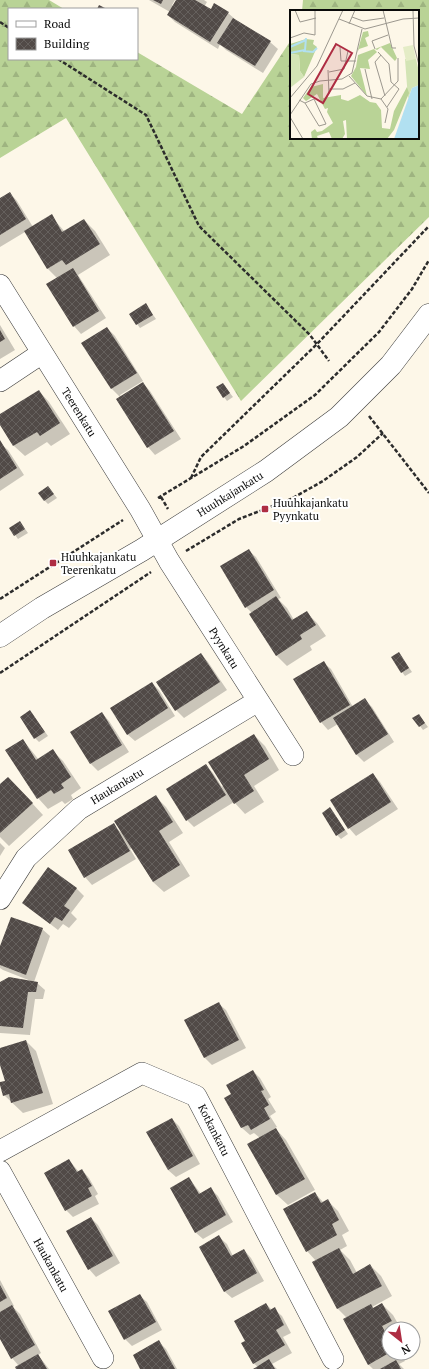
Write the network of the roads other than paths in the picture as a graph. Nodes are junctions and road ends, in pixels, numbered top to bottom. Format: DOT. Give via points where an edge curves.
graph roads {
  1 [pos="0,285"];
  2 [pos="429,315"];
  3 [pos="42,353"];
  4 [pos="0,381"];
  5 [pos="157,540"];
  6 [pos="0,636"];
  7 [pos="258,701"];
  8 [pos="293,755"];
  9 [pos="0,899"];
  10 [pos="0,1151"];
  11 [pos="0,1171"];
  12 [pos="103,1358"];
  13 [pos="333,1359"];
  1 -- 3 [label="street, Teerenkatu"];
  2 -- 5 [label="street, Huuhkajankatu" via="391,365 339,417 266,471"];
  3 -- 4 [label="street"];
  3 -- 5 [label="street, Teerenkatu"];
  5 -- 6 [label="street, Huuhkajankatu"];
  5 -- 7 [label="street, Pyynkatu"];
  7 -- 8 [label="street, Pyynkatu"];
  7 -- 9 [label="street, Haukankatu" via="79,810 26,858"];
  10 -- 13 [label="street, Kotkankatu" via="142,1073 196,1096"];
  11 -- 12 [label="street, Haukankatu"];
}
